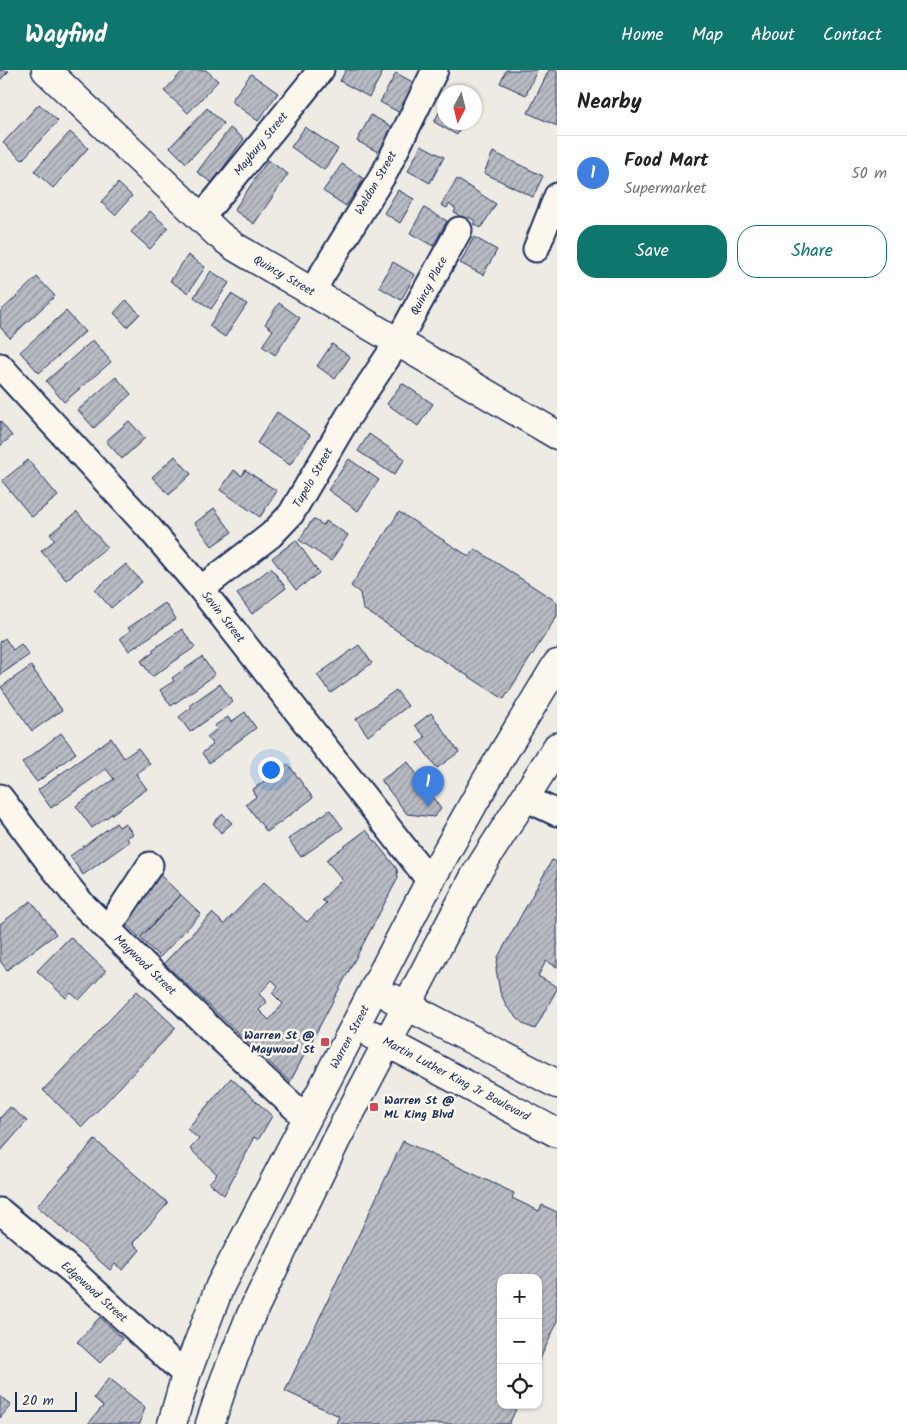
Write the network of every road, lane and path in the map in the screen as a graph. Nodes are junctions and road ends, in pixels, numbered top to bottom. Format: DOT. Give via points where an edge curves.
graph roads {
  1 [pos="46,70"];
  2 [pos="321,70"];
  3 [pos="435,70"];
  4 [pos="557,196"];
  5 [pos="201,218"];
  6 [pos="459,230"];
  7 [pos="536,249"];
  8 [pos="314,294"];
  9 [pos="398,343"];
  10 [pos="0,366"];
  11 [pos="557,435"];
  12 [pos="201,589"];
  13 [pos="557,664"];
  14 [pos="557,747"];
  15 [pos="0,797"];
  16 [pos="524,798"];
  17 [pos="557,813"];
  18 [pos="150,865"];
  19 [pos="430,881"];
  20 [pos="107,928"];
  21 [pos="375,990"];
  22 [pos="408,1006"];
  23 [pos="356,1025"];
  24 [pos="388,1043"];
  25 [pos="557,1084"];
  26 [pos="306,1118"];
  27 [pos="557,1133"];
  28 [pos="0,1211"];
  29 [pos="186,1375"];
  30 [pos="172,1424"];
  31 [pos="210,1424"];
  1 -- 5 [label="main road, Quincy Street"];
  2 -- 5 [label="street, Maybury Street"];
  3 -- 8 [label="street, Weldon Street" via="385,172 320,278"];
  4 -- 7 [label="street"];
  5 -- 8 [label="main road, Quincy Street" via="235,247"];
  6 -- 9 [label="street, Quincy Place"];
  8 -- 9 [label="main road, Quincy Street"];
  9 -- 11 [label="main road, Quincy Street"];
  9 -- 12 [label="street, Tupelo Street" via="348,417 291,514 271,535"];
  10 -- 12 [label="street, Savin Street"];
  12 -- 19 [label="street, Savin Street"];
  13 -- 19 [label="main road, Warren Street"];
  14 -- 16 [label="main road"];
  15 -- 20 [label="street, Maywood Street" via="83,905"];
  16 -- 17 [label="street"];
  16 -- 22 [label="main road" via="476,874"];
  18 -- 20 [label="street"];
  19 -- 21 [label="main road, Warren Street"];
  20 -- 26 [label="street, Maywood Street"];
  21 -- 22 [label="main road"];
  21 -- 23 [label="main road, Warren Street"];
  22 -- 24 [label="main road"];
  22 -- 25 [label="main road"];
  23 -- 24 [label="main road, Martin Luther King Jr Boulevard"];
  23 -- 26 [label="main road, Warren Street"];
  24 -- 27 [label="main road, Martin Luther King Jr Boulevard"];
  24 -- 31 [label="main road" via="336,1140 250,1317"];
  26 -- 29 [label="main road, Warren Street" via="220,1286"];
  28 -- 29 [label="street, Edgewood Street" via="78,1276"];
  29 -- 30 [label="main road, Warren Street"];
}
